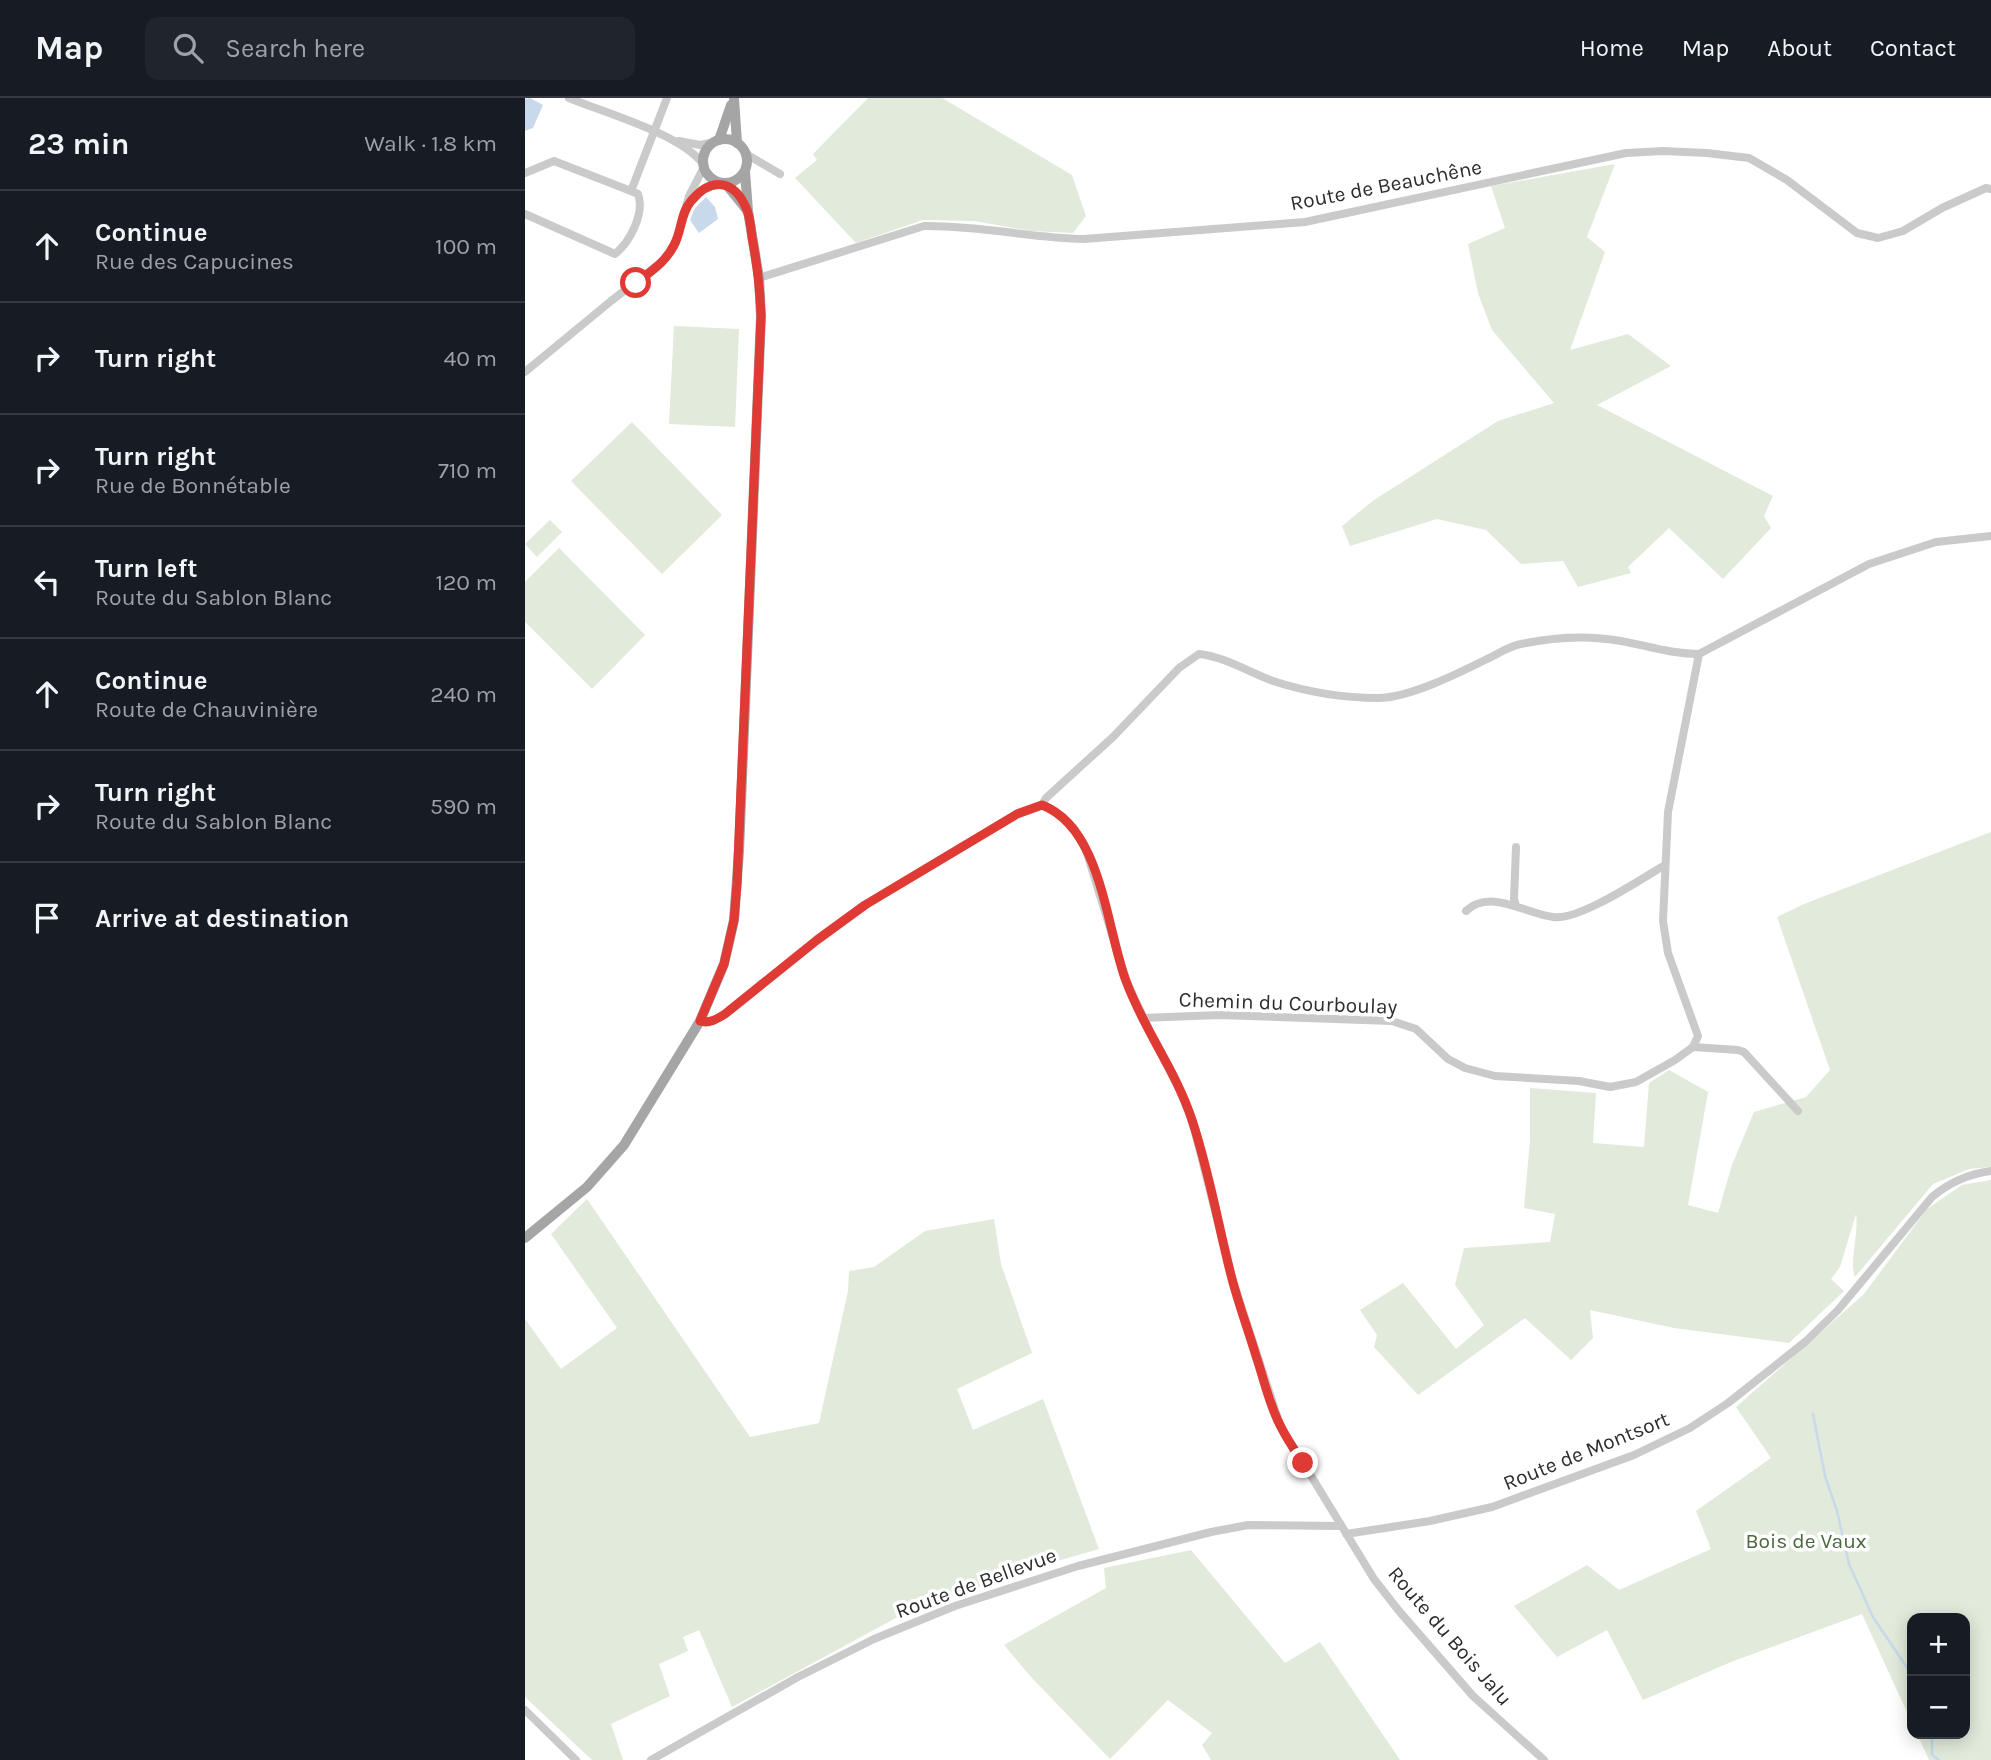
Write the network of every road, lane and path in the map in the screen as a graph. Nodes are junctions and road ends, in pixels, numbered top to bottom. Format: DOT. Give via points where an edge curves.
graph roads {
  1 [pos="569,98"];
  2 [pos="667,98"];
  3 [pos="734,98"];
  4 [pos="653,131"];
  5 [pos="669,138"];
  6 [pos="717,141"];
  7 [pos="737,143"];
  8 [pos="746,154"];
  9 [pos="704,166"];
  10 [pos="767,166"];
  11 [pos="745,172"];
  12 [pos="525,173"];
  13 [pos="780,174"];
  14 [pos="723,183"];
  15 [pos="1991,189"];
  16 [pos="631,191"];
  17 [pos="684,210"];
  18 [pos="748,211"];
  19 [pos="525,214"];
  20 [pos="759,278"];
  21 [pos="525,372"];
  22 [pos="1991,536"];
  23 [pos="1699,654"];
  24 [pos="1042,805"];
  25 [pos="1516,847"];
  26 [pos="1665,865"];
  27 [pos="1516,906"];
  28 [pos="1466,911"];
  29 [pos="1142,1018"];
  30 [pos="700,1021"];
  31 [pos="1693,1048"];
  32 [pos="1798,1111"];
  33 [pos="1991,1171"];
  34 [pos="525,1238"];
  35 [pos="1341,1526"];
  36 [pos="1346,1534"];
  37 [pos="525,1710"];
  38 [pos="576,1760"];
  39 [pos="651,1760"];
  40 [pos="1544,1760"];
  1 -- 4 [label="street"];
  2 -- 4 [label="street"];
  3 -- 6 [label="main road"];
  3 -- 7 [label="main road"];
  4 -- 5 [label="street"];
  4 -- 16 [label="street"];
  5 -- 6 [label="street" via="700,145"];
  5 -- 9 [label="street" via="696,155"];
  6 -- 7 [label="main road"];
  6 -- 9 [label="main road" via="706,151"];
  7 -- 8 [label="main road"];
  8 -- 10 [label="street"];
  8 -- 11 [label="main road"];
  9 -- 14 [label="main road" via="708,175"];
  9 -- 17 [label="street"];
  10 -- 11 [label="street"];
  10 -- 13 [label="street"];
  11 -- 14 [label="main road" via="737,180"];
  11 -- 18 [label="main road"];
  12 -- 16 [label="street" via="554,161"];
  14 -- 17 [label="street" via="703,189"];
  14 -- 18 [label="main road"];
  15 -- 20 [label="street, Route de Beauchêne" via="1942,208 1903,232 1878,238 1857,233 1787,180 1749,158 1663,150 1626,153 1291,223 1084,239 924,226"];
  16 -- 19 [label="street" via="638,194 640,211 624,247 615,254"];
  17 -- 21 [label="street" via="675,245 662,262"];
  18 -- 20 [label="main road"];
  20 -- 30 [label="main road" via="737,884 724,964"];
  22 -- 23 [label="street" via="1936,542 1869,564"];
  23 -- 24 [label="street" via="1587,637 1550,638 1516,645 1408,693 1382,698 1305,690 1199,654 1179,668"];
  23 -- 26 [label="street" via="1668,813"];
  24 -- 29 [label="street, Route du Bois Jalu" via="1073,827 1086,850"];
  24 -- 30 [label="street" via="1017,814 865,905 725,1014"];
  25 -- 27 [label="street"];
  26 -- 27 [label="street" via="1611,897 1563,917"];
  26 -- 31 [label="street" via="1663,921 1668,953 1698,1036"];
  27 -- 28 [label="street" via="1486,901"];
  29 -- 31 [label="street, Chemin du Courboulay" via="1219,1015 1392,1021 1416,1029 1448,1059 1465,1068 1495,1076 1610,1087 1636,1082"];
  29 -- 35 [label="street, Route du Bois Jalu" via="1192,1120 1232,1278 1280,1425"];
  30 -- 34 [label="main road" via="624,1145 587,1187"];
  31 -- 32 [label="street" via="1744,1052"];
  33 -- 36 [label="street, Route de Montsort" via="1960,1178 1932,1197 1838,1310 1805,1342 1690,1428 1634,1455 1492,1507"];
  35 -- 36 [label="street, Route du Bois Jalu"];
  35 -- 39 [label="street, Route de Bellevue" via="1248,1525 1212,1532 1078,1566 955,1606 798,1677"];
  36 -- 40 [label="street, Route du Bois Jalu" via="1374,1579 1454,1675"];
  37 -- 38 [label="street"];
}
